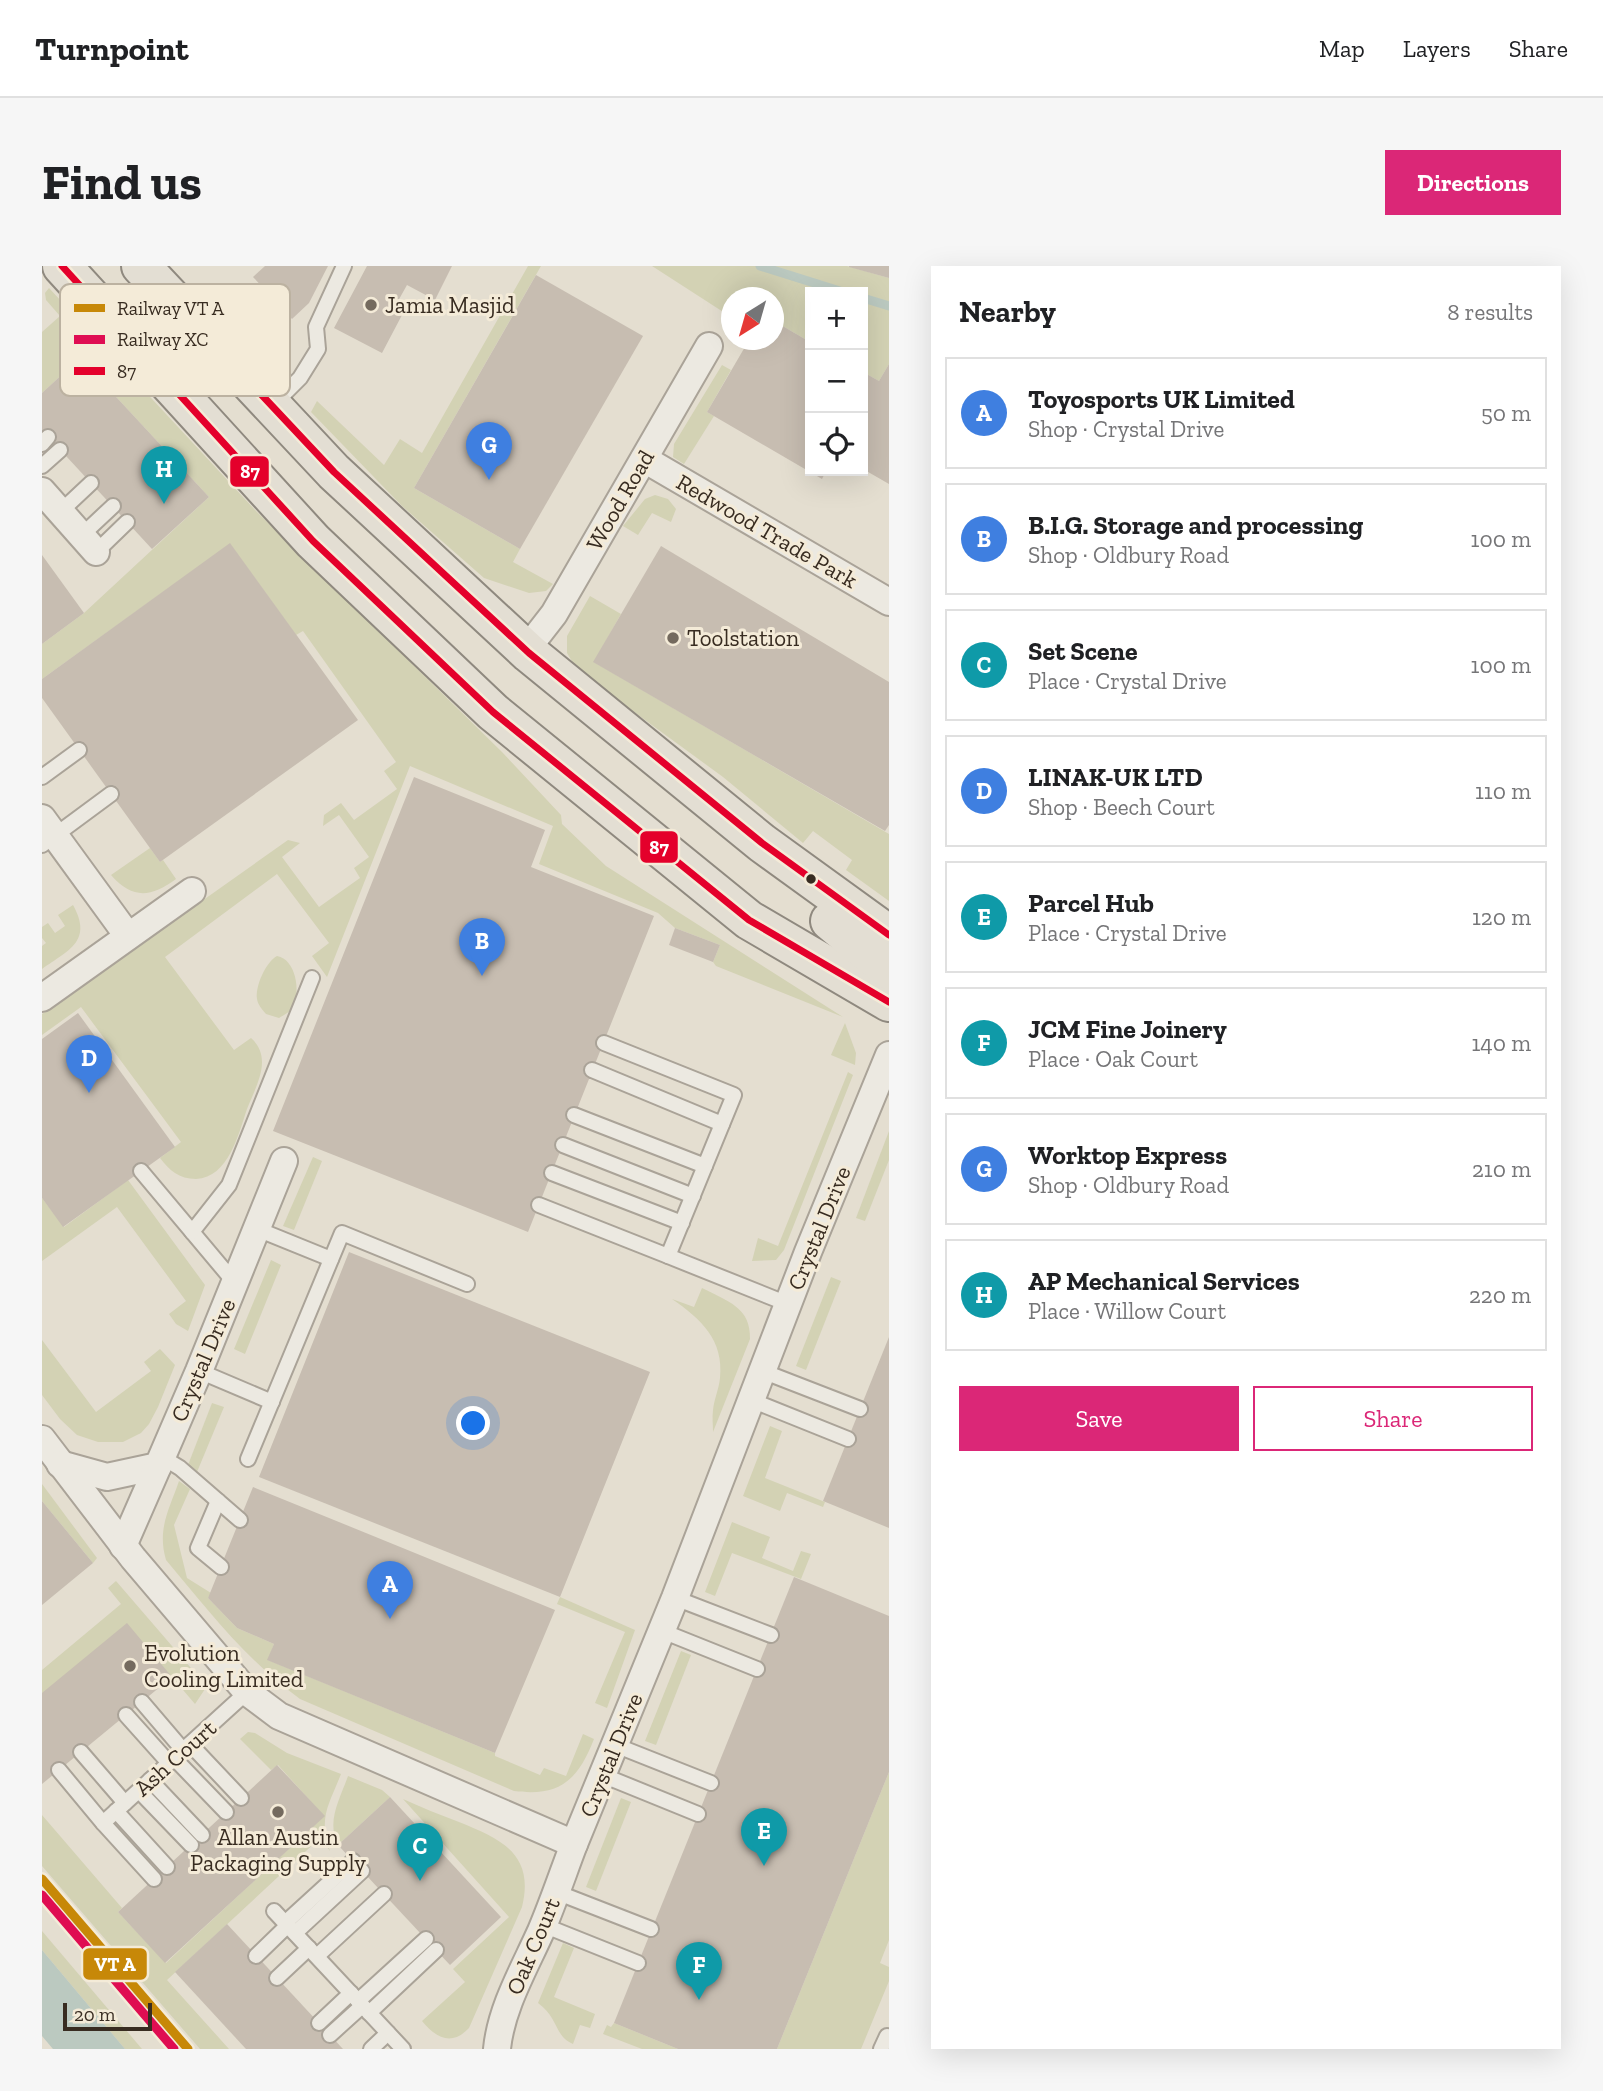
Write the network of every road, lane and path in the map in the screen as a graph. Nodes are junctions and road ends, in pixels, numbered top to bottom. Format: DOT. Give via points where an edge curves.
graph roads {
  1 [pos="62,266"];
  2 [pos="141,266"];
  3 [pos="344,266"];
  4 [pos="78,284"];
  5 [pos="158,284"];
  6 [pos="709,346"];
  7 [pos="290,388"];
  8 [pos="181,396"];
  9 [pos="263,396"];
  10 [pos="282,396"];
  11 [pos="272,406"];
  12 [pos="60,450"];
  13 [pos="644,459"];
  14 [pos="42,466"];
  15 [pos="91,483"];
  16 [pos="42,491"];
  17 [pos="113,506"];
  18 [pos="60,512"];
  19 [pos="127,522"];
  20 [pos="89,544"];
  21 [pos="889,602"];
  22 [pos="526,650"];
  23 [pos="79,750"];
  24 [pos="42,777"];
  25 [pos="111,794"];
  26 [pos="46,833"];
  27 [pos="762,843"];
  28 [pos="192,891"];
  29 [pos="889,934"];
  30 [pos="128,936"];
  31 [pos="889,970"];
  32 [pos="312,978"];
  33 [pos="42,998"];
  34 [pos="889,1002"];
  35 [pos="604,1043"];
  36 [pos="889,1055"];
  37 [pos="592,1070"];
  38 [pos="575,1115"];
  39 [pos="722,1124"];
  40 [pos="563,1145"];
  41 [pos="284,1161"];
  42 [pos="705,1167"];
  43 [pos="141,1171"];
  44 [pos="552,1173"];
  45 [pos="693,1196"];
  46 [pos="539,1205"];
  47 [pos="682,1223"];
  48 [pos="257,1229"];
  49 [pos="192,1232"];
  50 [pos="668,1256"];
  51 [pos="332,1269"];
  52 [pos="235,1283"];
  53 [pos="467,1284"];
  54 [pos="788,1304"];
  55 [pos="199,1371"];
  56 [pos="762,1371"];
  57 [pos="280,1381"];
  58 [pos="295,1388"];
  59 [pos="751,1400"];
  60 [pos="269,1408"];
  61 [pos="860,1409"];
  62 [pos="282,1421"];
  63 [pos="42,1439"];
  64 [pos="848,1439"];
  65 [pos="248,1459"];
  66 [pos="160,1462"];
  67 [pos="60,1464"];
  68 [pos="218,1501"];
  69 [pos="240,1520"];
  70 [pos="123,1546"];
  71 [pos="221,1566"];
  72 [pos="675,1598"];
  73 [pos="662,1631"];
  74 [pos="771,1635"];
  75 [pos="757,1669"];
  76 [pos="247,1692"];
  77 [pos="142,1702"];
  78 [pos="126,1715"];
  79 [pos="615,1745"];
  80 [pos="81,1752"];
  81 [pos="179,1754"];
  82 [pos="59,1770"];
  83 [pos="603,1776"];
  84 [pos="150,1780"];
  85 [pos="711,1783"];
  86 [pos="139,1791"];
  87 [pos="241,1798"];
  88 [pos="121,1807"];
  89 [pos="226,1812"];
  90 [pos="698,1814"];
  91 [pos="103,1824"];
  92 [pos="574,1844"];
  93 [pos="357,1866"];
  94 [pos="167,1867"];
  95 [pos="154,1879"];
  96 [pos="556,1892"];
  97 [pos="384,1894"];
  98 [pos="274,1910"];
  99 [pos="543,1925"];
  100 [pos="289,1927"];
  101 [pos="651,1929"];
  102 [pos="431,1945"];
  103 [pos="313,1952"];
  104 [pos="256,1956"];
  105 [pos="638,1963"];
  106 [pos="277,1978"];
  107 [pos="360,2003"];
  108 [pos="319,2023"];
  109 [pos="388,2033"];
  110 [pos="330,2035"];
  111 [pos="400,2048"];
  112 [pos="372,2049"];
  113 [pos="497,2049"];
  1 -- 4 [label="main road"];
  2 -- 5 [label="main road"];
  3 -- 7 [label="lane" via="316,327 318,349"];
  6 -- 13 [label="street, Wood Road"];
  8 -- 34 [label="main road" via="313,541 493,712 749,920"];
  9 -- 11 [label="main road"];
  10 -- 11 [label="lane"];
  11 -- 22 [label="main road" via="334,472"];
  12 -- 14 [label="lane"];
  13 -- 21 [label="street, Redwood Trade Park"];
  13 -- 22 [label="street, Wood Road" via="554,614"];
  15 -- 18 [label="lane"];
  16 -- 18 [label="street"];
  17 -- 20 [label="lane"];
  18 -- 20 [label="street"];
  19 -- 20 [label="lane"];
  22 -- 27 [label="main road"];
  23 -- 24 [label="lane"];
  25 -- 26 [label="lane"];
  26 -- 30 [label="street"];
  27 -- 29 [label="main road"];
  27 -- 31 [label="main road" via="808,902"];
  28 -- 30 [label="street"];
  30 -- 33 [label="street"];
  32 -- 49 [label="lane" via="229,1185"];
  35 -- 39 [label="lane" via="734,1096"];
  36 -- 54 [label="street, Crystal Drive"];
  37 -- 39 [label="lane"];
  38 -- 42 [label="lane"];
  39 -- 42 [label="lane"];
  40 -- 45 [label="lane"];
  41 -- 48 [label="street, Crystal Drive"];
  42 -- 45 [label="lane"];
  43 -- 49 [label="lane"];
  44 -- 47 [label="lane"];
  45 -- 47 [label="lane"];
  46 -- 50 [label="lane"];
  47 -- 50 [label="lane"];
  48 -- 51 [label="lane"];
  48 -- 52 [label="street, Crystal Drive"];
  49 -- 52 [label="lane"];
  50 -- 54 [label="lane"];
  51 -- 53 [label="lane" via="342,1233"];
  51 -- 57 [label="lane"];
  52 -- 55 [label="street, Crystal Drive"];
  54 -- 56 [label="street, Crystal Drive"];
  55 -- 60 [label="lane"];
  55 -- 66 [label="street, Crystal Drive"];
  56 -- 59 [label="street, Crystal Drive"];
  56 -- 61 [label="lane"];
  57 -- 58 [label="lane"];
  57 -- 60 [label="lane"];
  59 -- 64 [label="lane"];
  59 -- 72 [label="street, Crystal Drive"];
  60 -- 62 [label="lane"];
  60 -- 65 [label="lane"];
  63 -- 67 [label="street, Crystal Drive"];
  66 -- 67 [label="street" via="107,1477"];
  66 -- 68 [label="lane" via="180,1468"];
  66 -- 70 [label="street, Crystal Drive"];
  67 -- 70 [label="street, Crystal Drive"];
  68 -- 69 [label="lane"];
  68 -- 71 [label="lane" via="198,1548"];
  70 -- 76 [label="street, Crystal Drive"];
  72 -- 73 [label="street, Crystal Drive"];
  72 -- 74 [label="lane"];
  73 -- 75 [label="lane"];
  73 -- 79 [label="street, Crystal Drive"];
  76 -- 81 [label="lane, Ash Court"];
  76 -- 92 [label="street, Crystal Drive" via="279,1716"];
  77 -- 81 [label="lane"];
  78 -- 81 [label="lane"];
  79 -- 83 [label="street, Crystal Drive"];
  79 -- 85 [label="lane"];
  80 -- 88 [label="lane"];
  81 -- 84 [label="lane, Ash Court"];
  81 -- 87 [label="lane"];
  81 -- 89 [label="lane"];
  82 -- 91 [label="lane"];
  83 -- 90 [label="lane"];
  83 -- 92 [label="street, Crystal Drive"];
  84 -- 86 [label="lane, Ash Court"];
  84 -- 86 [label="lane" via="196,1840"];
  86 -- 88 [label="lane, Ash Court"];
  88 -- 91 [label="lane, Ash Court"];
  88 -- 94 [label="lane"];
  91 -- 95 [label="lane"];
  92 -- 96 [label="street, Oak Court"];
  93 -- 100 [label="lane"];
  96 -- 99 [label="street, Oak Court"];
  96 -- 101 [label="lane"];
  97 -- 103 [label="lane"];
  98 -- 100 [label="lane"];
  99 -- 105 [label="lane"];
  99 -- 113 [label="street, Oak Court" via="508,2005"];
  100 -- 103 [label="lane"];
  100 -- 104 [label="lane"];
  102 -- 107 [label="lane"];
  103 -- 106 [label="lane"];
  103 -- 107 [label="lane"];
  107 -- 108 [label="lane"];
  107 -- 109 [label="lane"];
  107 -- 110 [label="lane"];
  109 -- 111 [label="lane"];
  109 -- 112 [label="lane"];
}
